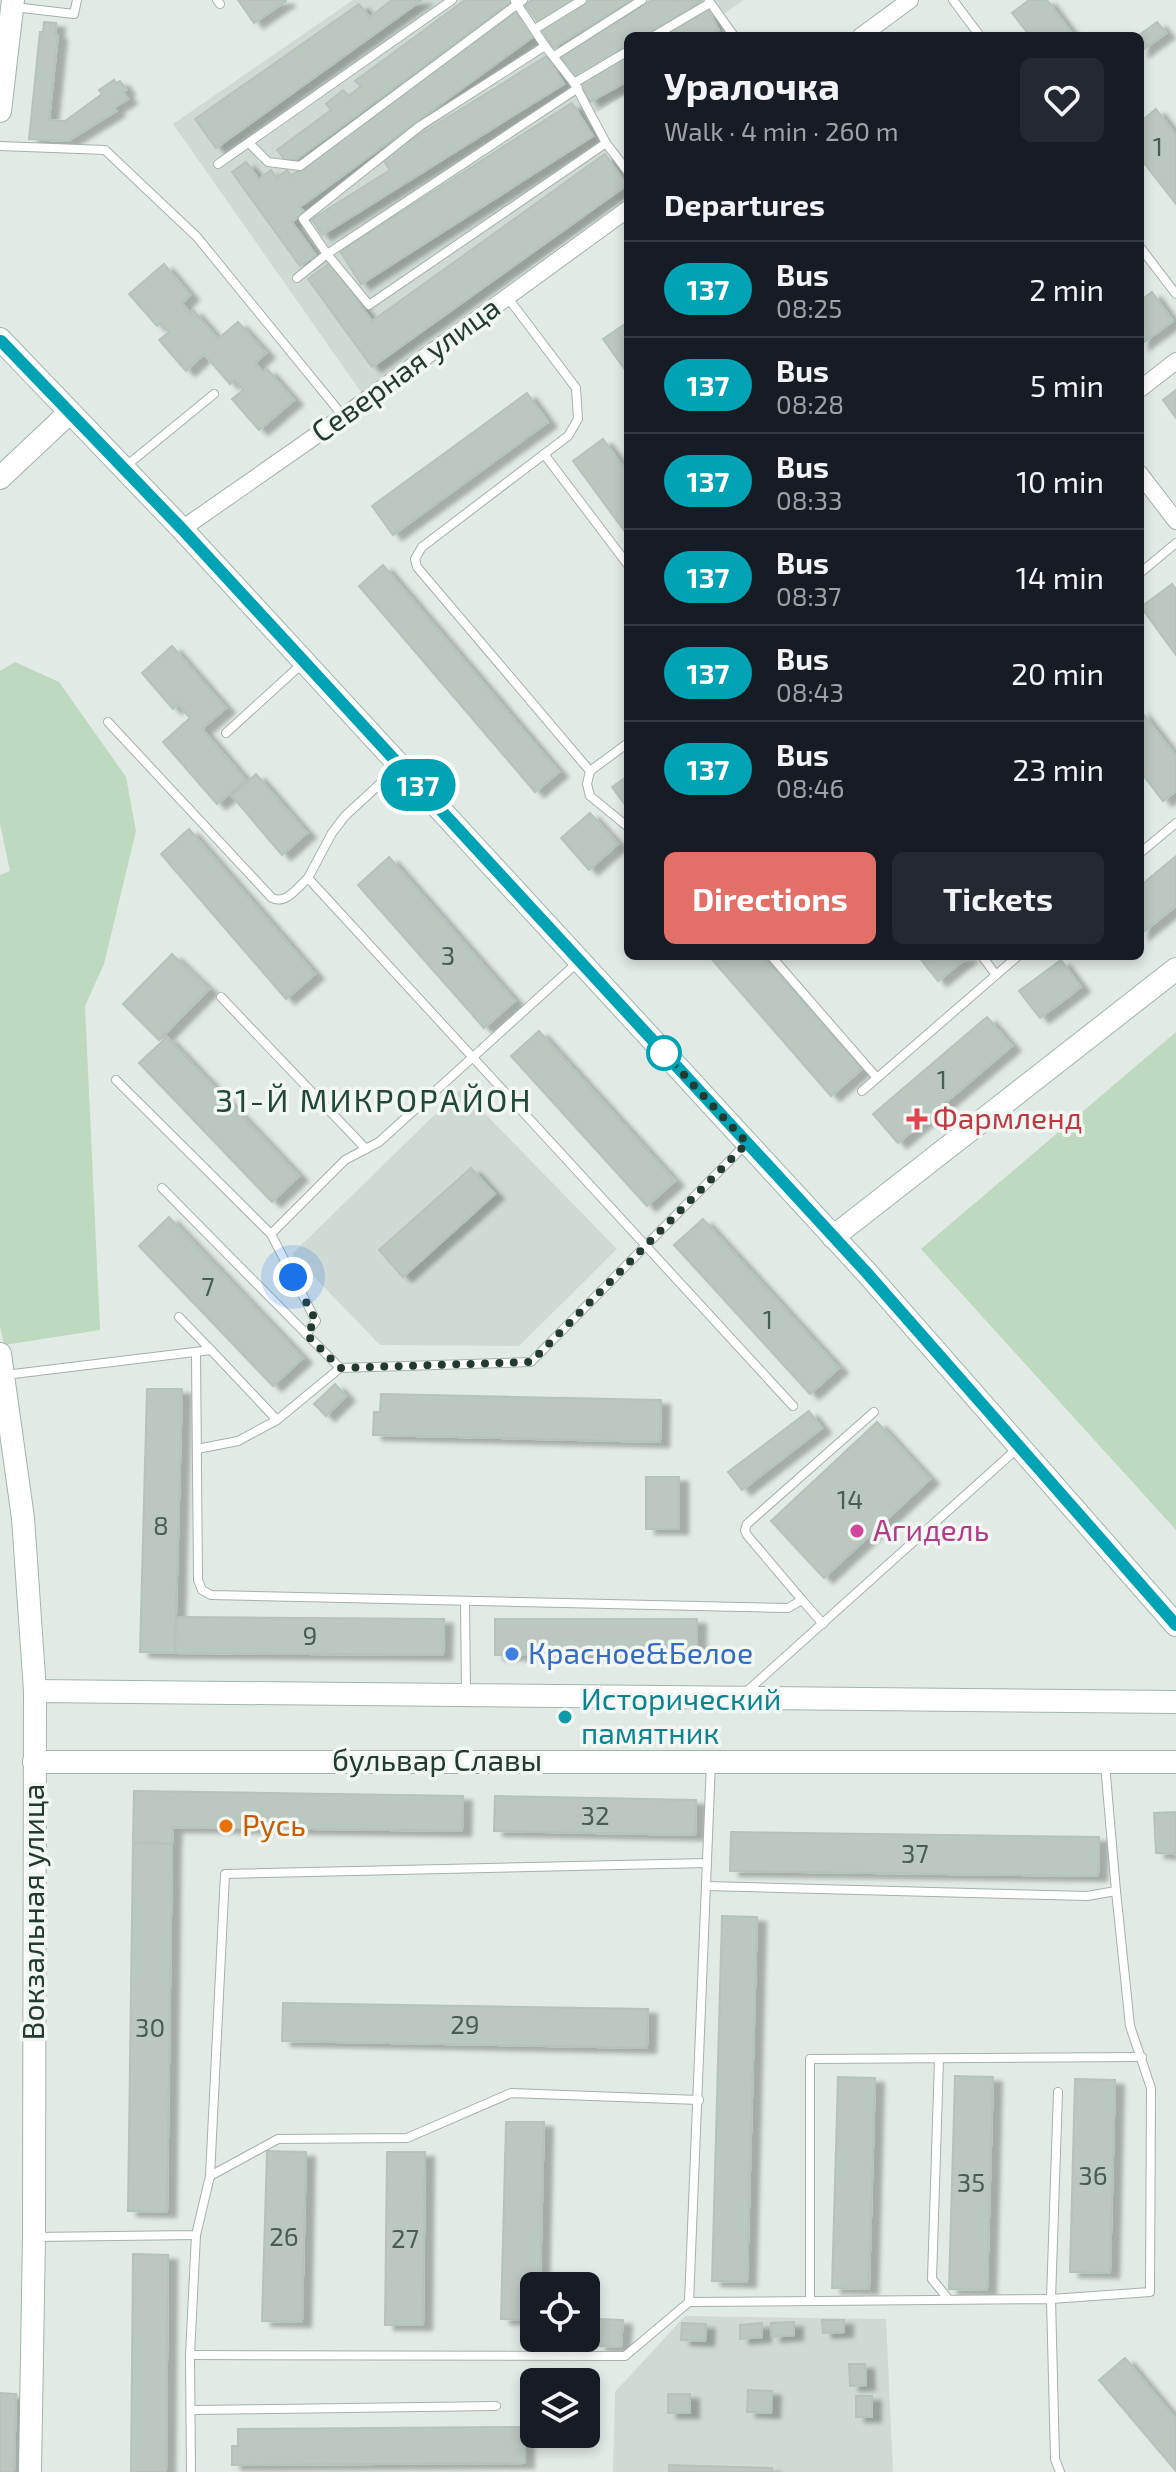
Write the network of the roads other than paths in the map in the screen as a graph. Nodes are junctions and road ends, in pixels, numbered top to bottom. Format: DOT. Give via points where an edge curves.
graph roads {
  1 [pos="77,0"];
  2 [pos="452,0"];
  3 [pos="582,0"];
  4 [pos="642,0"];
  5 [pos="910,0"];
  6 [pos="953,0"];
  7 [pos="518,1"];
  8 [pos="709,2"];
  9 [pos="13,3"];
  10 [pos="535,29"];
  11 [pos="660,32"];
  12 [pos="731,32"];
  13 [pos="866,32"];
  14 [pos="977,32"];
  15 [pos="545,46"];
  16 [pos="624,54"];
  17 [pos="554,56"];
  18 [pos="576,86"];
  19 [pos="0,111"];
  20 [pos="249,143"];
  21 [pos="606,143"];
  22 [pos="0,146"];
  23 [pos="218,164"];
  24 [pos="624,167"];
  25 [pos="624,212"];
  26 [pos="1144,252"];
  27 [pos="327,254"];
  28 [pos="297,278"];
  29 [pos="1176,294"];
  30 [pos="507,297"];
  31 [pos="0,340"];
  32 [pos="1176,361"];
  33 [pos="1144,386"];
  34 [pos="214,394"];
  35 [pos="69,413"];
  36 [pos="344,416"];
  37 [pos="544,454"];
  38 [pos="123,469"];
  39 [pos="0,478"];
  40 [pos="1144,479"];
  41 [pos="1176,521"];
  42 [pos="182,529"];
  43 [pos="1176,543"];
  44 [pos="624,560"];
  45 [pos="1144,570"];
  46 [pos="304,662"];
  47 [pos="108,722"];
  48 [pos="226,733"];
  49 [pos="624,746"];
  50 [pos="400,766"];
  51 [pos="590,771"];
  52 [pos="1176,823"];
  53 [pos="624,824"];
  54 [pos="1144,850"];
  55 [pos="308,878"];
  56 [pos="774,960"];
  57 [pos="985,960"];
  58 [pos="1013,960"];
  59 [pos="579,961"];
  60 [pos="1176,969"];
  61 [pos="996,975"];
  62 [pos="221,997"];
  63 [pos="473,1057"];
  64 [pos="877,1078"];
  65 [pos="116,1080"];
  66 [pos="862,1091"];
  67 [pos="747,1143"];
  68 [pos="366,1149"];
  69 [pos="162,1188"];
  70 [pos="271,1234"];
  71 [pos="833,1237"];
  72 [pos="646,1245"];
  73 [pos="179,1317"];
  74 [pos="306,1334"];
  75 [pos="211,1350"];
  76 [pos="196,1353"];
  77 [pos="2,1364"];
  78 [pos="340,1368"];
  79 [pos="793,1406"];
  80 [pos="874,1412"];
  81 [pos="277,1420"];
  82 [pos="1019,1446"];
  83 [pos="197,1449"];
  84 [pos="802,1600"];
  85 [pos="465,1601"];
  86 [pos="823,1624"];
  87 [pos="1176,1625"];
  88 [pos="35,1691"];
  89 [pos="467,1695"];
  90 [pos="740,1698"];
  91 [pos="1176,1702"];
  92 [pos="711,1761"];
  93 [pos="34,1762"];
  94 [pos="1176,1762"];
  95 [pos="1105,1763"];
  96 [pos="707,1863"];
  97 [pos="706,1886"];
  98 [pos="1116,1891"];
  99 [pos="1142,2057"];
  100 [pos="939,2059"];
  101 [pos="1058,2092"];
  102 [pos="699,2100"];
  103 [pos="210,2176"];
  104 [pos="196,2235"];
  105 [pos="34,2237"];
  106 [pos="1051,2299"];
  107 [pos="949,2300"];
  108 [pos="810,2301"];
  109 [pos="689,2302"];
  110 [pos="190,2355"];
  111 [pos="496,2406"];
  112 [pos="192,2410"];
  113 [pos="30,2472"];
  114 [pos="191,2472"];
  115 [pos="1060,2472"];
  1 -- 9 [label="lane" via="74,14"];
  2 -- 20 [label="lane"];
  3 -- 10 [label="lane"];
  4 -- 17 [label="lane"];
  5 -- 13 [label="street"];
  6 -- 14 [label="lane"];
  7 -- 10 [label="lane"];
  7 -- 20 [label="lane" via="300,166 268,162"];
  8 -- 11 [label="lane"];
  8 -- 12 [label="lane"];
  9 -- 19 [label="street"];
  10 -- 15 [label="lane"];
  15 -- 17 [label="lane"];
  15 -- 27 [label="lane" via="420,126 303,219"];
  16 -- 18 [label="lane"];
  17 -- 18 [label="lane"];
  18 -- 21 [label="lane"];
  18 -- 27 [label="lane"];
  20 -- 23 [label="lane"];
  21 -- 24 [label="lane"];
  21 -- 27 [label="lane" via="369,305"];
  22 -- 36 [label="lane" via="105,150 197,237"];
  25 -- 30 [label="street, Северная улица"];
  26 -- 29 [label="lane"];
  27 -- 28 [label="lane"];
  30 -- 36 [label="street, Северная улица"];
  30 -- 37 [label="lane" via="576,388 578,419 568,436"];
  31 -- 35 [label="street"];
  32 -- 33 [label="street"];
  34 -- 38 [label="lane"];
  35 -- 38 [label="street"];
  35 -- 39 [label="street"];
  36 -- 42 [label="street, Северная улица"];
  37 -- 44 [label="lane"];
  37 -- 51 [label="lane" via="422,547 415,559"];
  38 -- 42 [label="street"];
  40 -- 41 [label="street"];
  42 -- 46 [label="street"];
  43 -- 45 [label="lane"];
  46 -- 48 [label="lane"];
  46 -- 50 [label="street"];
  47 -- 55 [label="lane" via="272,898 284,900"];
  49 -- 51 [label="lane"];
  50 -- 55 [label="lane" via="345,816"];
  50 -- 59 [label="street"];
  51 -- 53 [label="lane" via="590,796"];
  52 -- 54 [label="lane"];
  55 -- 63 [label="lane"];
  56 -- 64 [label="lane"];
  57 -- 61 [label="lane"];
  58 -- 61 [label="lane"];
  59 -- 63 [label="lane"];
  59 -- 67 [label="street"];
  60 -- 71 [label="street"];
  61 -- 64 [label="lane"];
  62 -- 68 [label="lane"];
  63 -- 68 [label="lane"];
  63 -- 72 [label="lane"];
  64 -- 66 [label="lane"];
  65 -- 70 [label="lane"];
  67 -- 71 [label="street"];
  67 -- 72 [label="lane"];
  68 -- 70 [label="lane" via="345,1160"];
  69 -- 74 [label="lane"];
  70 -- 74 [label="lane" via="316,1321"];
  71 -- 82 [label="street"];
  72 -- 78 [label="lane" via="531,1362"];
  72 -- 79 [label="lane"];
  73 -- 75 [label="lane"];
  74 -- 78 [label="lane"];
  75 -- 76 [label="lane"];
  75 -- 81 [label="lane"];
  76 -- 77 [label="lane"];
  76 -- 83 [label="lane"];
  77 -- 88 [label="street, Вокзальная улица" via="23,1518"];
  78 -- 81 [label="lane"];
  80 -- 84 [label="lane" via="747,1524 745,1530"];
  81 -- 83 [label="lane" via="238,1441"];
  82 -- 86 [label="lane"];
  82 -- 87 [label="street"];
  83 -- 85 [label="lane" via="202,1590 211,1595"];
  84 -- 85 [label="lane" via="792,1608"];
  84 -- 86 [label="lane"];
  85 -- 89 [label="lane"];
  86 -- 90 [label="lane"];
  88 -- 89 [label="street"];
  88 -- 93 [label="street, Вокзальная улица"];
  89 -- 90 [label="street"];
  90 -- 91 [label="street"];
  92 -- 93 [label="street, бульвар Славы"];
  92 -- 95 [label="street, бульвар Славы"];
  92 -- 96 [label="lane"];
  93 -- 105 [label="street, Вокзальная улица"];
  94 -- 95 [label="street, бульвар Славы"];
  95 -- 98 [label="lane"];
  96 -- 97 [label="lane"];
  96 -- 103 [label="lane" via="225,1874"];
  97 -- 98 [label="lane" via="1087,1896"];
  97 -- 102 [label="lane"];
  98 -- 99 [label="lane" via="1130,2026"];
  99 -- 100 [label="lane"];
  99 -- 106 [label="lane" via="1151,2088 1150,2292"];
  100 -- 107 [label="lane" via="932,2279"];
  100 -- 108 [label="lane" via="810,2059"];
  101 -- 106 [label="lane"];
  102 -- 103 [label="lane" via="511,2093 407,2138 278,2139"];
  102 -- 109 [label="lane"];
  103 -- 104 [label="lane"];
  104 -- 105 [label="lane"];
  104 -- 110 [label="lane"];
  105 -- 113 [label="street, Вокзальная улица"];
  106 -- 107 [label="lane"];
  106 -- 115 [label="lane" via="1055,2459"];
  107 -- 108 [label="lane"];
  108 -- 109 [label="lane"];
  109 -- 110 [label="lane" via="625,2356"];
  110 -- 112 [label="lane"];
  111 -- 112 [label="lane"];
  112 -- 114 [label="lane"];
}
